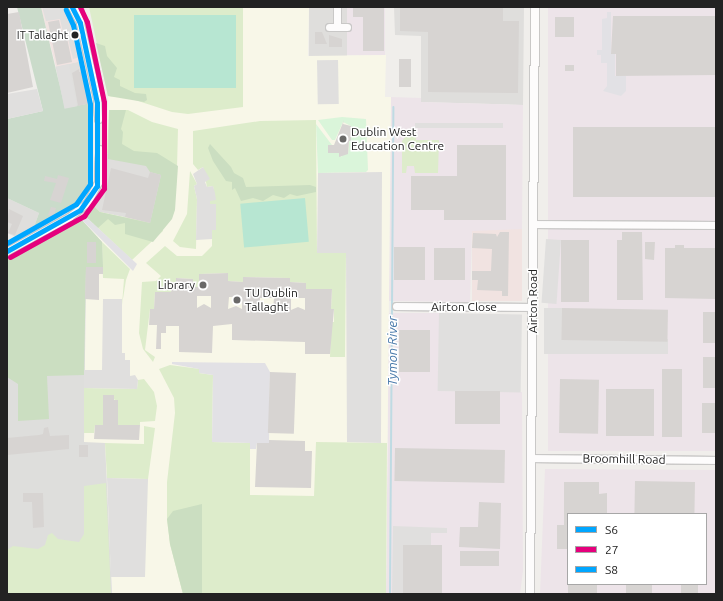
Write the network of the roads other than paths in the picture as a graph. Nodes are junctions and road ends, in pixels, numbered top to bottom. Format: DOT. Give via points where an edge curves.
graph roads {
  1 [pos="72,7"];
  2 [pos="79,7"];
  3 [pos="337,7"];
  4 [pos="535,7"];
  5 [pos="80,22"];
  6 [pos="329,27"];
  7 [pos="337,27"];
  8 [pos="347,27"];
  9 [pos="98,119"];
  10 [pos="98,149"];
  11 [pos="534,224"];
  12 [pos="716,225"];
  13 [pos="7,251"];
  14 [pos="396,306"];
  15 [pos="533,307"];
  16 [pos="532,458"];
  17 [pos="716,460"];
  18 [pos="530,594"];
  1 -- 5 [label="street"];
  2 -- 5 [label="street"];
  3 -- 7 [label="street"];
  4 -- 11 [label="street, Airton Road"];
  5 -- 9 [label="street" via="96,92"];
  6 -- 7 [label="street"];
  7 -- 8 [label="street"];
  10 -- 13 [label="street" via="98,182 87,203 69,217"];
  11 -- 12 [label="street"];
  11 -- 15 [label="street, Airton Road"];
  14 -- 15 [label="street, Airton Close"];
  15 -- 16 [label="street, Airton Road"];
  16 -- 17 [label="street, Broomhill Road"];
  16 -- 18 [label="street, Airton Road"];
}
